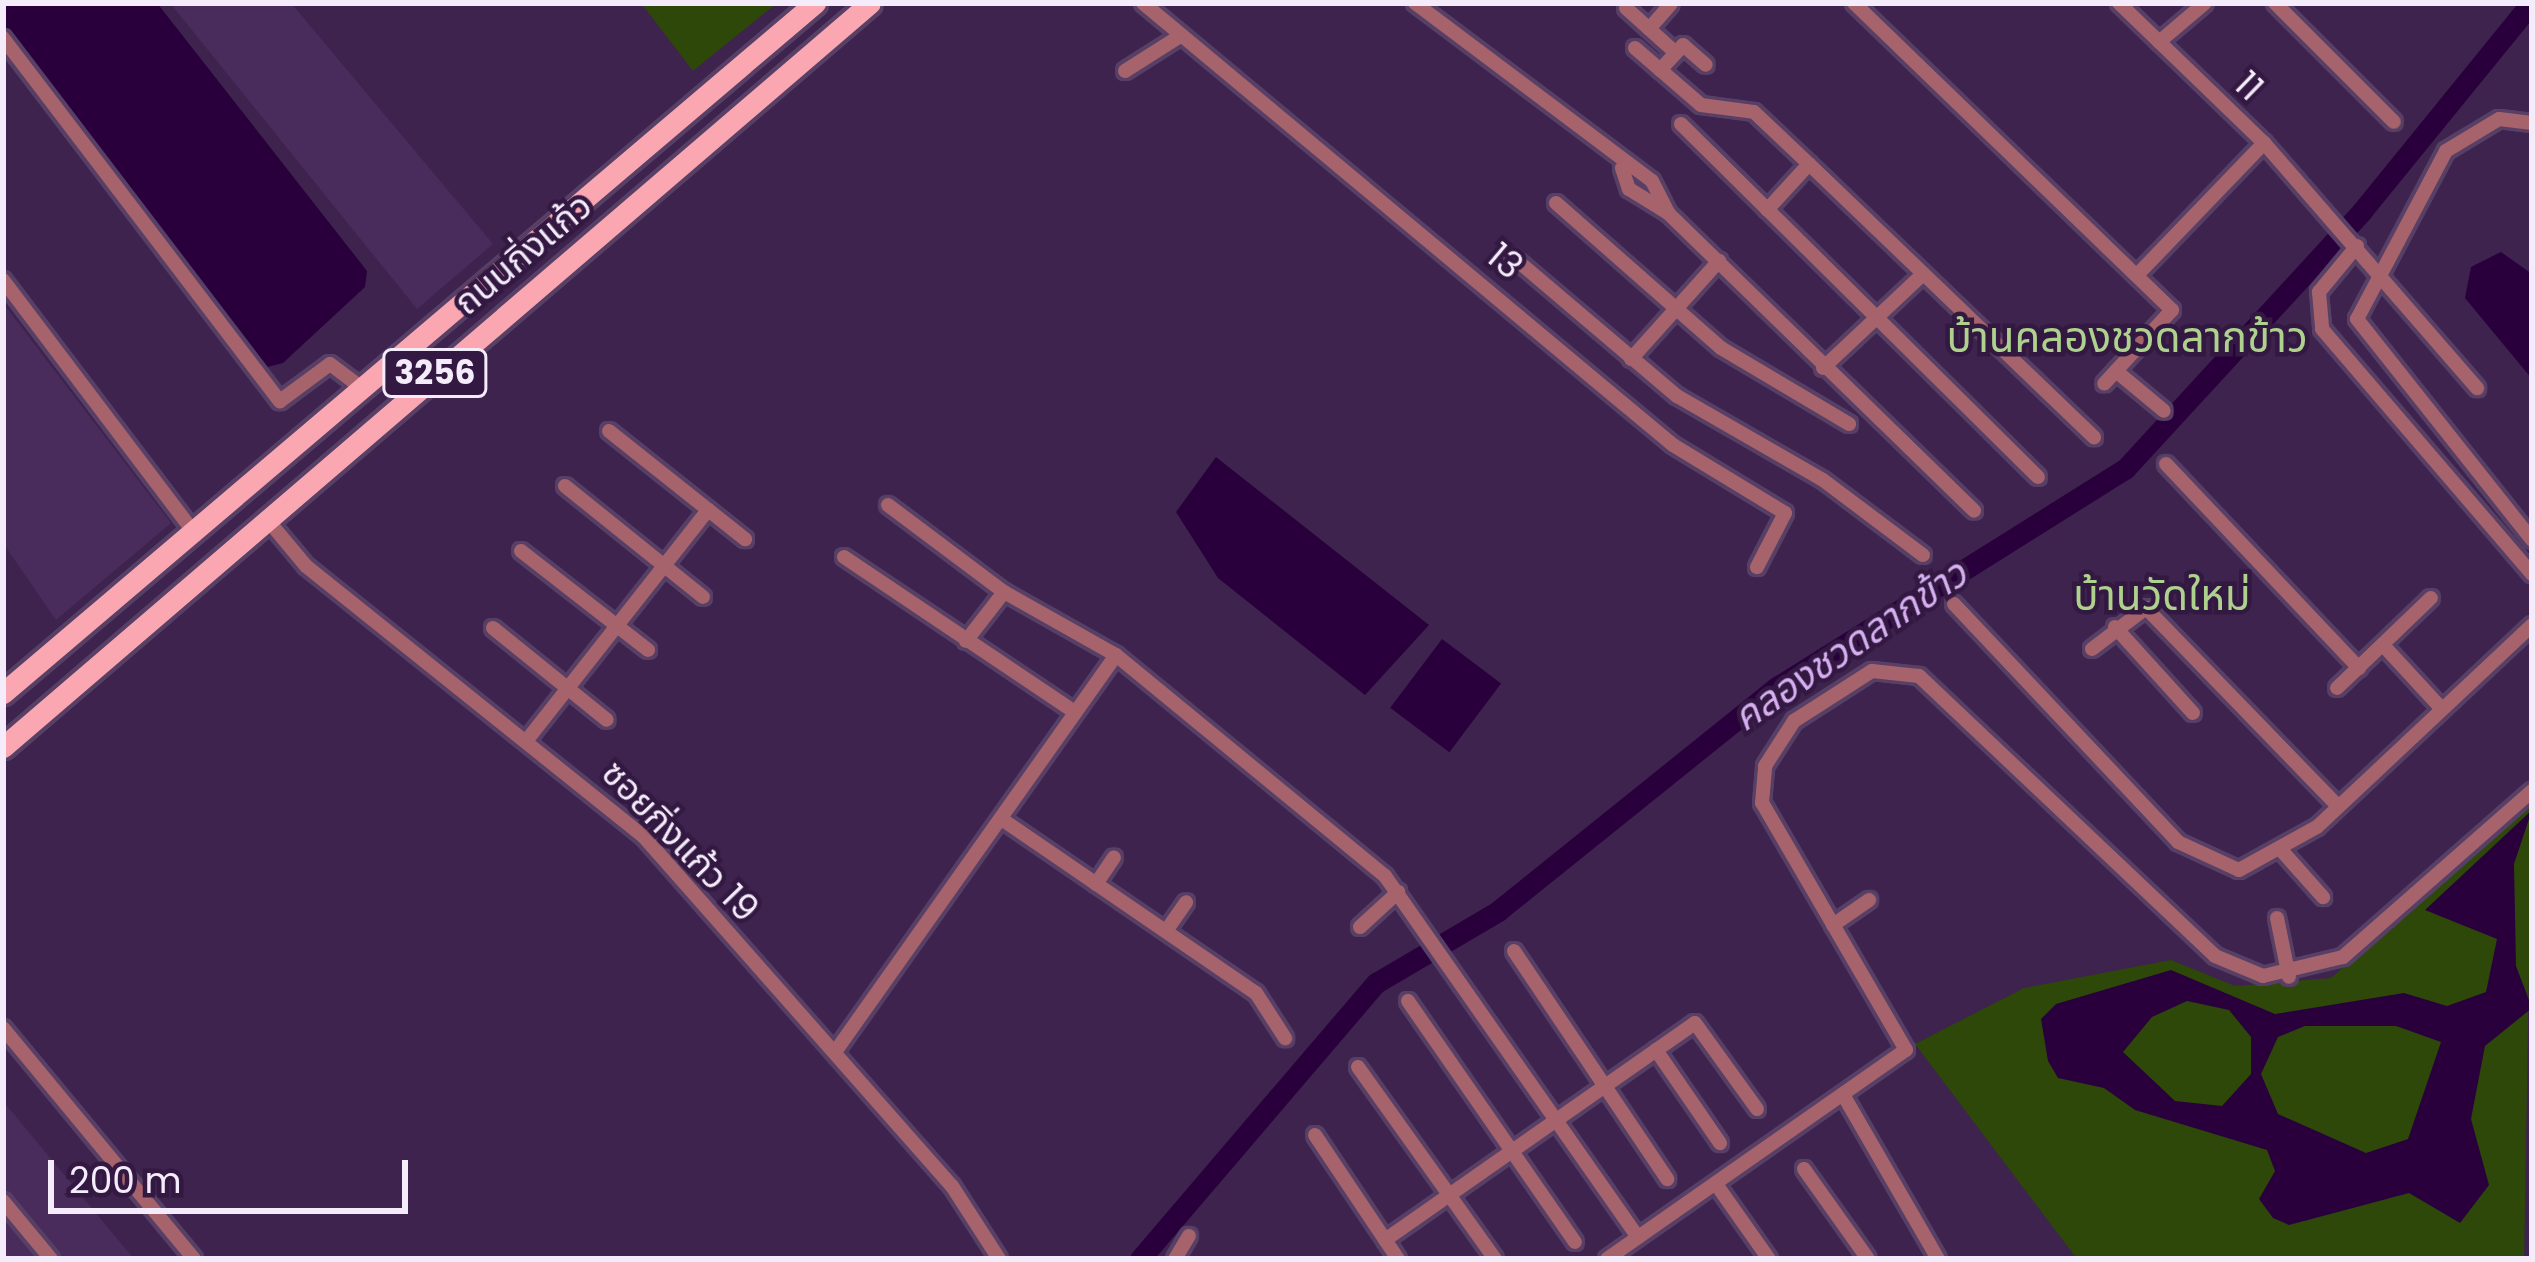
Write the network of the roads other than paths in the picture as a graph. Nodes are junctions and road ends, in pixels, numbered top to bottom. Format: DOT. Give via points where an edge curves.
graph roads {
  1 [pos="815,3"];
  2 [pos="871,3"];
  3 [pos="1143,3"];
  4 [pos="1415,3"];
  5 [pos="1855,3"];
  6 [pos="2119,3"];
  7 [pos="2205,3"];
  8 [pos="2275,3"];
  9 [pos="1671,4"];
  10 [pos="1626,8"];
  11 [pos="1649,29"];
  12 [pos="3,38"];
  13 [pos="1178,38"];
  14 [pos="2159,42"];
  15 [pos="1635,48"];
  16 [pos="1676,53"];
  17 [pos="1706,65"];
  18 [pos="1660,70"];
  19 [pos="1125,71"];
  20 [pos="2394,122"];
  21 [pos="2532,123"];
  22 [pos="1682,124"];
  23 [pos="2264,143"];
  24 [pos="1809,164"];
  25 [pos="1556,203"];
  26 [pos="1767,210"];
  27 [pos="2353,240"];
  28 [pos="1513,256"];
  29 [pos="1719,261"];
  30 [pos="2382,273"];
  31 [pos="1922,275"];
  32 [pos="2137,275"];
  33 [pos="3,280"];
  34 [pos="1674,309"];
  35 [pos="1876,319"];
  36 [pos="1631,359"];
  37 [pos="1823,368"];
  38 [pos="2116,371"];
  39 [pos="2104,384"];
  40 [pos="362,388"];
  41 [pos="2477,388"];
  42 [pos="2164,411"];
  43 [pos="1849,424"];
  44 [pos="609,431"];
  45 [pos="2093,437"];
  46 [pos="2166,464"];
  47 [pos="2038,477"];
  48 [pos="566,486"];
  49 [pos="888,505"];
  50 [pos="708,510"];
  51 [pos="1974,511"];
  52 [pos="266,518"];
  53 [pos="191,529"];
  54 [pos="745,539"];
  55 [pos="2532,539"];
  56 [pos="521,550"];
  57 [pos="1923,555"];
  58 [pos="844,557"];
  59 [pos="664,564"];
  60 [pos="1757,568"];
  61 [pos="2532,574"];
  62 [pos="1004,592"];
  63 [pos="704,597"];
  64 [pos="2431,598"];
  65 [pos="1954,604"];
  66 [pos="617,625"];
  67 [pos="2532,625"];
  68 [pos="2114,627"];
  69 [pos="494,628"];
  70 [pos="966,640"];
  71 [pos="2383,645"];
  72 [pos="2092,649"];
  73 [pos="648,650"];
  74 [pos="1116,655"];
  75 [pos="2359,668"];
  76 [pos="567,688"];
  77 [pos="2337,688"];
  78 [pos="3,693"];
  79 [pos="2439,706"];
  80 [pos="1069,708"];
  81 [pos="2193,713"];
  82 [pos="607,720"];
  83 [pos="527,740"];
  84 [pos="3,747"];
  85 [pos="2532,791"];
  86 [pos="2335,802"];
  87 [pos="1003,820"];
  88 [pos="2282,851"];
  89 [pos="1114,857"];
  90 [pos="1096,884"];
  91 [pos="1398,892"];
  92 [pos="2323,897"];
  93 [pos="1869,900"];
  94 [pos="1186,902"];
  95 [pos="2277,918"];
  96 [pos="1833,925"];
  97 [pos="1360,927"];
  98 [pos="1166,932"];
  99 [pos="1514,951"];
  100 [pos="2289,976"];
  101 [pos="1408,1001"];
  102 [pos="3,1028"];
  103 [pos="1285,1038"];
  104 [pos="1656,1050"];
  105 [pos="835,1052"];
  106 [pos="1358,1067"];
  107 [pos="1603,1088"];
  108 [pos="1845,1098"];
  109 [pos="1757,1109"];
  110 [pos="1556,1120"];
  111 [pos="1315,1136"];
  112 [pos="1720,1143"];
  113 [pos="1512,1151"];
  114 [pos="1804,1169"];
  115 [pos="1666,1179"];
  116 [pos="1716,1184"];
  117 [pos="1450,1195"];
  118 [pos="3,1201"];
  119 [pos="1189,1236"];
  120 [pos="1638,1238"];
  121 [pos="1385,1240"];
  122 [pos="1575,1242"];
  123 [pos="51,1259"];
  124 [pos="194,1259"];
  125 [pos="999,1259"];
  126 [pos="1175,1259"];
  127 [pos="1398,1259"];
  128 [pos="1496,1259"];
  129 [pos="1607,1259"];
  130 [pos="1769,1259"];
  131 [pos="1868,1259"];
  132 [pos="1938,1259"];
  1 -- 40 [label="main road, ถนนกิ่งแก้ว / 3256"];
  2 -- 52 [label="main road, ถนนกิ่งแก้ว / 3256"];
  3 -- 13 [label="street, 13"];
  4 -- 29 [label="street" via="1622,168 1629,188"];
  5 -- 32 [label="street"];
  6 -- 14 [label="street, 11"];
  7 -- 14 [label="street"];
  8 -- 20 [label="street"];
  9 -- 11 [label="street"];
  10 -- 11 [label="street"];
  11 -- 16 [label="street"];
  12 -- 40 [label="street" via="280,401 330,364"];
  13 -- 19 [label="street"];
  13 -- 60 [label="street, 13" via="1673,445 1785,513"];
  14 -- 23 [label="street, 11"];
  15 -- 18 [label="street"];
  16 -- 17 [label="street" via="1683,45"];
  16 -- 18 [label="street"];
  18 -- 24 [label="street" via="1700,105 1754,112"];
  21 -- 30 [label="street" via="2500,119 2446,151"];
  22 -- 26 [label="street"];
  23 -- 27 [label="street, 11"];
  23 -- 32 [label="street"];
  24 -- 26 [label="street"];
  24 -- 31 [label="street"];
  25 -- 34 [label="street"];
  26 -- 35 [label="street"];
  27 -- 30 [label="street, 11"];
  27 -- 61 [label="street" via="2319,292 2322,329"];
  28 -- 36 [label="street"];
  29 -- 34 [label="street"];
  29 -- 37 [label="street"];
  30 -- 41 [label="street, 11"];
  30 -- 55 [label="street" via="2357,331"];
  31 -- 35 [label="street"];
  31 -- 45 [label="street"];
  32 -- 38 [label="street" via="2171,315"];
  33 -- 53 [label="street"];
  34 -- 36 [label="street"];
  34 -- 43 [label="street"];
  35 -- 37 [label="street"];
  35 -- 47 [label="street"];
  36 -- 57 [label="street"];
  37 -- 51 [label="street"];
  38 -- 39 [label="street"];
  38 -- 42 [label="street"];
  40 -- 53 [label="main road, ถนนกิ่งแก้ว / 3256"];
  44 -- 50 [label="street"];
  46 -- 75 [label="street"];
  48 -- 59 [label="street"];
  49 -- 62 [label="street"];
  50 -- 54 [label="street"];
  50 -- 59 [label="street"];
  52 -- 83 [label="street, ซอยกิ่งแก้ว 19" via="306,566"];
  52 -- 84 [label="main road, ถนนกิ่งแก้ว / 3256"];
  53 -- 78 [label="main road, ถนนกิ่งแก้ว / 3256"];
  56 -- 66 [label="street"];
  58 -- 70 [label="street"];
  59 -- 63 [label="street"];
  59 -- 66 [label="street"];
  62 -- 70 [label="street"];
  62 -- 74 [label="street"];
  64 -- 71 [label="street"];
  65 -- 88 [label="street" via="2178,842 2239,870"];
  66 -- 73 [label="street"];
  66 -- 76 [label="street"];
  67 -- 79 [label="street"];
  68 -- 72 [label="street"];
  68 -- 81 [label="street"];
  68 -- 86 [label="street" via="2146,608"];
  69 -- 76 [label="street"];
  70 -- 80 [label="street"];
  71 -- 75 [label="street"];
  71 -- 79 [label="street"];
  74 -- 87 [label="street"];
  74 -- 91 [label="street"];
  75 -- 77 [label="street"];
  76 -- 82 [label="street"];
  76 -- 83 [label="street"];
  79 -- 86 [label="street"];
  83 -- 105 [label="street, ซอยกิ่งแก้ว 19" via="645,838"];
  85 -- 100 [label="street" via="2343,957"];
  86 -- 88 [label="street"];
  87 -- 90 [label="street"];
  87 -- 105 [label="street"];
  88 -- 92 [label="street"];
  89 -- 90 [label="street"];
  90 -- 98 [label="street"];
  91 -- 97 [label="street"];
  91 -- 110 [label="street"];
  93 -- 96 [label="street"];
  94 -- 98 [label="street"];
  95 -- 100 [label="street"];
  96 -- 100 [label="street" via="1766,820 1765,766 1794,721 1893,666 1939,691 2215,956"];
  96 -- 108 [label="street" via="1906,1050"];
  98 -- 103 [label="street" via="1277,1010"];
  99 -- 107 [label="street"];
  101 -- 113 [label="street"];
  102 -- 124 [label="street"];
  104 -- 107 [label="street"];
  104 -- 109 [label="street" via="1695,1023"];
  104 -- 112 [label="street"];
  105 -- 125 [label="street, ซอยกิ่งแก้ว 19"];
  106 -- 117 [label="street"];
  107 -- 110 [label="street"];
  107 -- 115 [label="street"];
  108 -- 116 [label="street"];
  108 -- 132 [label="street"];
  110 -- 113 [label="street"];
  110 -- 120 [label="street"];
  111 -- 121 [label="street"];
  113 -- 117 [label="street"];
  113 -- 122 [label="street"];
  114 -- 131 [label="street"];
  116 -- 120 [label="street"];
  116 -- 130 [label="street"];
  117 -- 121 [label="street"];
  117 -- 128 [label="street"];
  118 -- 123 [label="street"];
  119 -- 126 [label="street"];
  120 -- 129 [label="street"];
  121 -- 127 [label="street"];
}
